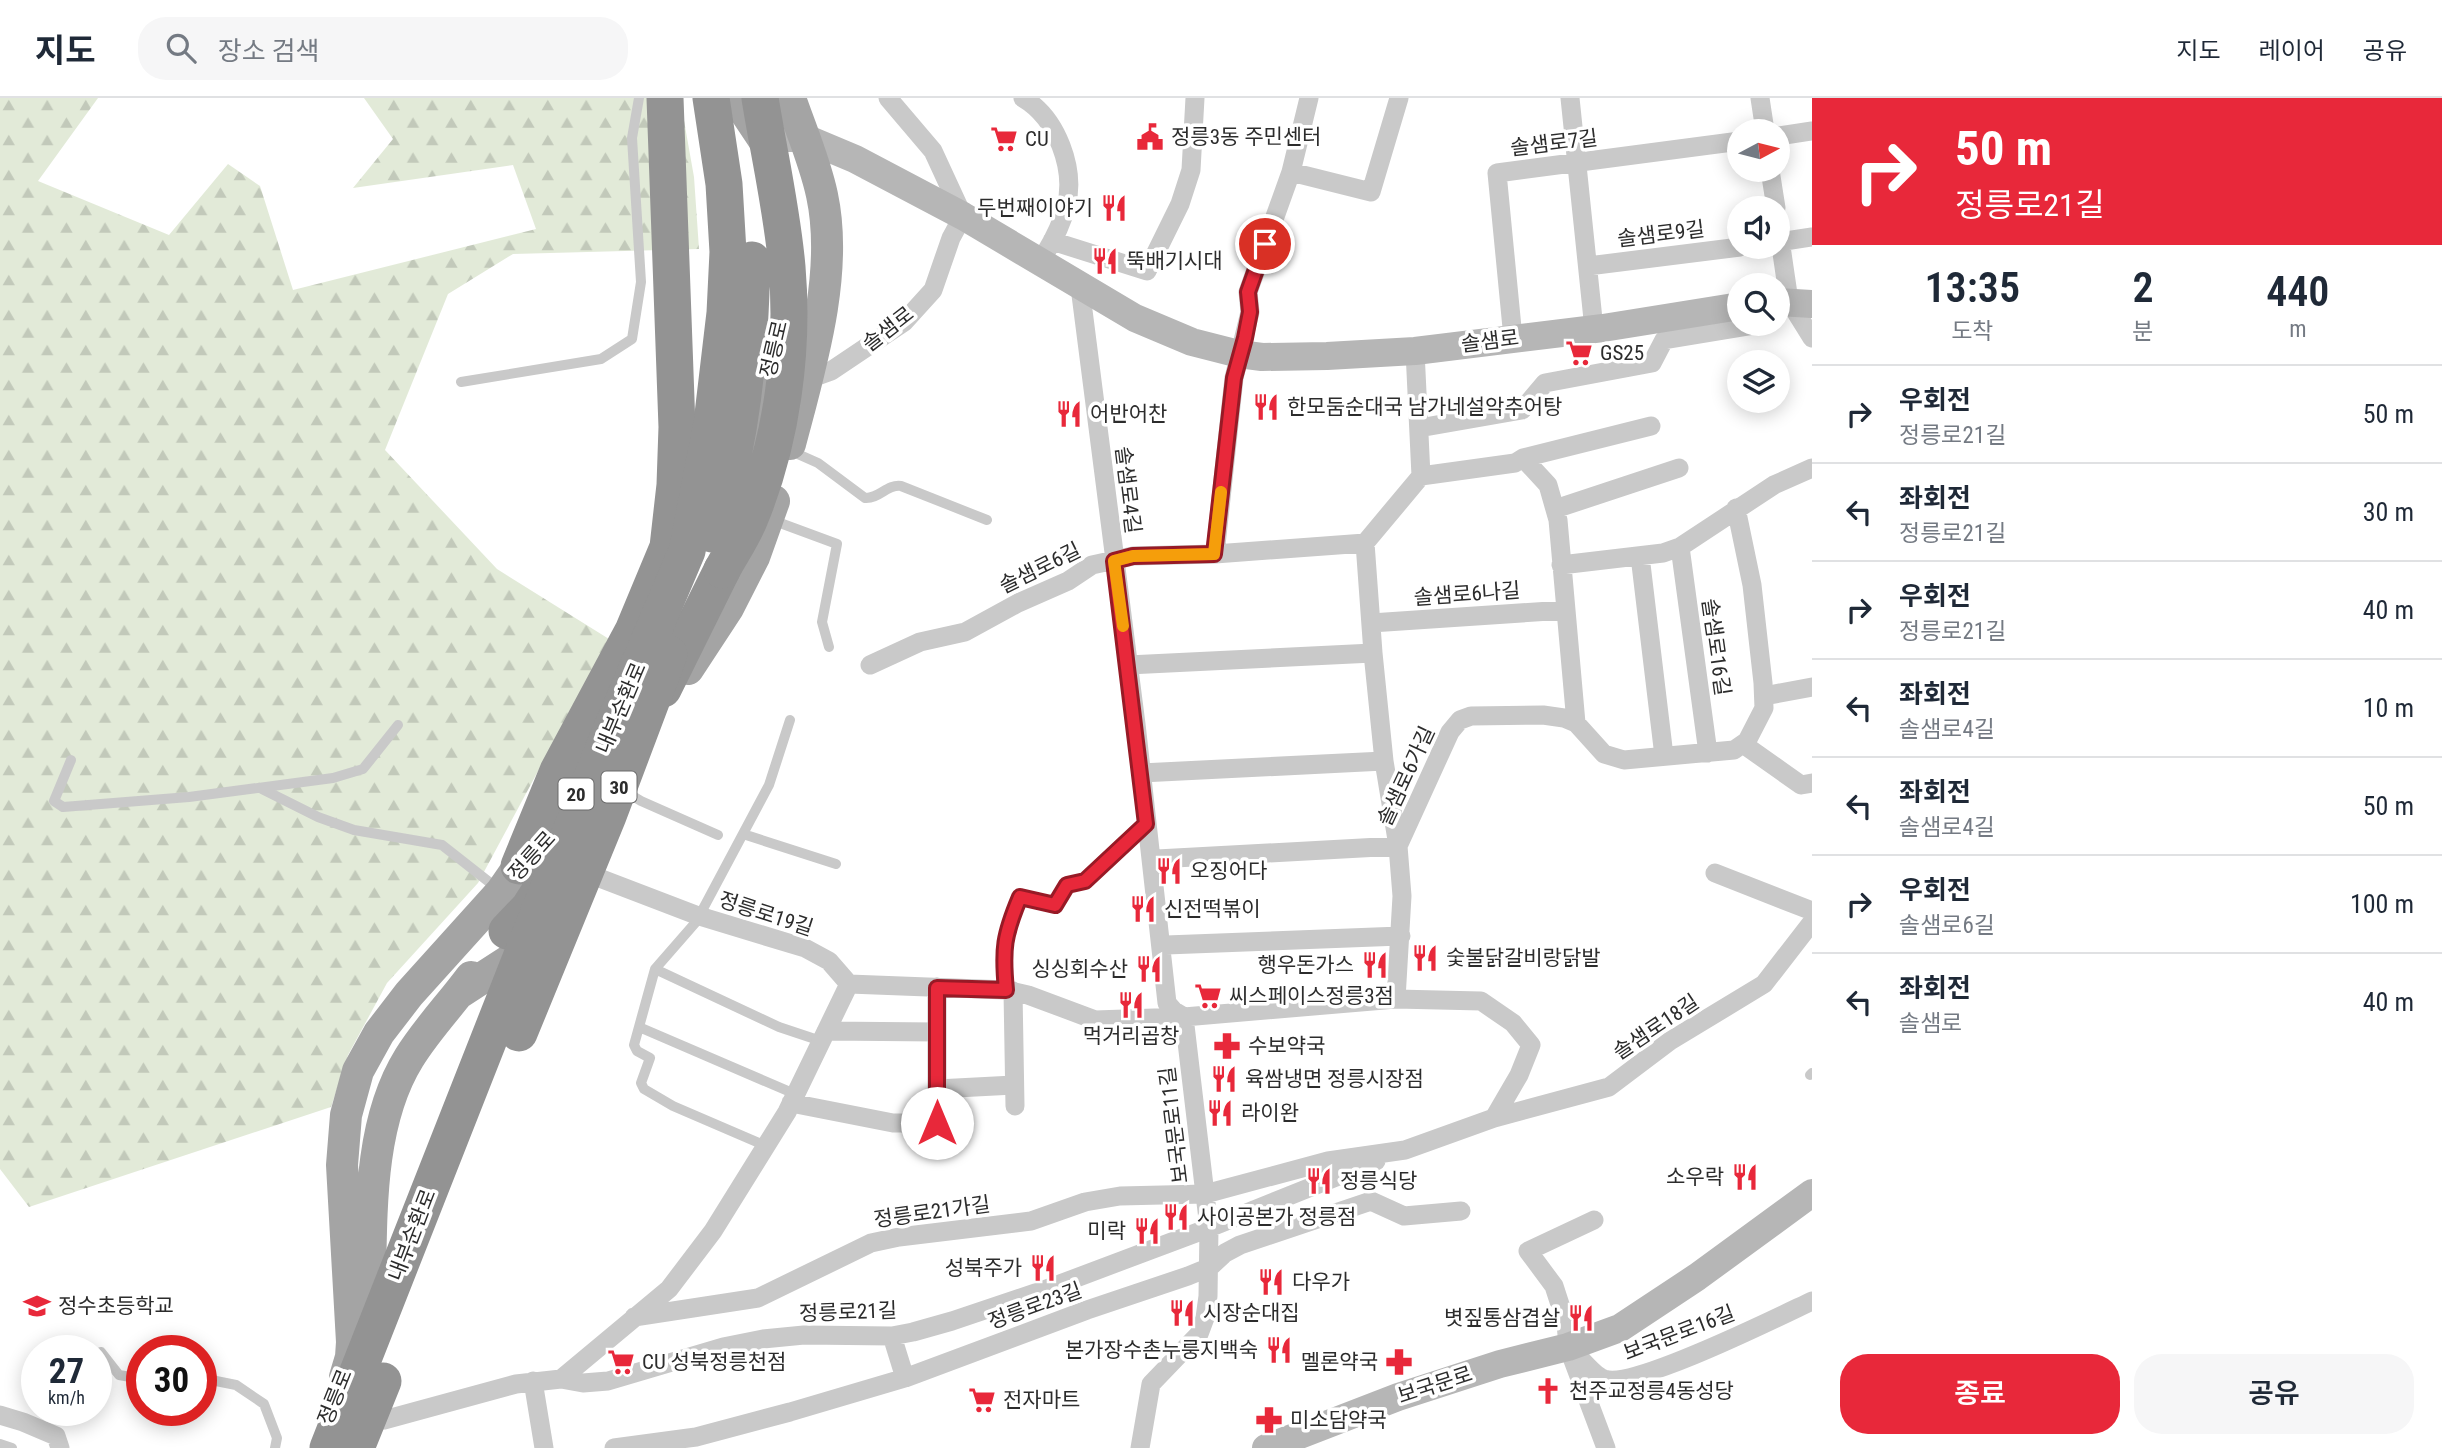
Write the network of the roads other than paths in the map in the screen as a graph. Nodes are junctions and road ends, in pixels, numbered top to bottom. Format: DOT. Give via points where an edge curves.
graph roads {
  1 [pos="790,98"];
  2 [pos="888,98"];
  3 [pos="1023,98"];
  4 [pos="1195,98"];
  5 [pos="1309,98"];
  6 [pos="1398,98"];
  7 [pos="1570,98"];
  8 [pos="1760,98"];
  9 [pos="734,100"];
  10 [pos="657,102"];
  11 [pos="1763,119"];
  12 [pos="1812,131"];
  13 [pos="1790,134"];
  14 [pos="764,138"];
  15 [pos="805,138"];
  16 [pos="1727,143"];
  17 [pos="1578,163"];
  18 [pos="1291,172"];
  19 [pos="963,216"];
  20 [pos="1790,236"];
  21 [pos="1812,237"];
  22 [pos="1727,249"];
  23 [pos="1046,251"];
  24 [pos="1783,259"];
  25 [pos="1588,266"];
  26 [pos="1080,287"];
  27 [pos="1727,308"];
  28 [pos="1791,309"];
  29 [pos="1594,329"];
  30 [pos="1727,330"];
  31 [pos="1513,338"];
  32 [pos="1812,338"];
  33 [pos="1415,351"];
  34 [pos="1239,354"];
  35 [pos="806,380"];
  36 [pos="461,382"];
  37 [pos="1651,426"];
  38 [pos="1419,428"];
  39 [pos="788,450"];
  40 [pos="1523,458"];
  41 [pos="1679,468"];
  42 [pos="1812,468"];
  43 [pos="1421,475"];
  44 [pos="1736,508"];
  45 [pos="1555,509"];
  46 [pos="987,520"];
  47 [pos="777,521"];
  48 [pos="1365,543"];
  49 [pos="1679,547"];
  50 [pos="1214,554"];
  51 [pos="1640,556"];
  52 [pos="1114,561"];
  53 [pos="1561,565"];
  54 [pos="1565,610"];
  55 [pos="1371,623"];
  56 [pos="829,647"];
  57 [pos="1373,653"];
  58 [pos="870,665"];
  59 [pos="1128,665"];
  60 [pos="1812,687"];
  61 [pos="1764,696"];
  62 [pos="790,720"];
  63 [pos="1576,723"];
  64 [pos="398,725"];
  65 [pos="1743,744"];
  66 [pos="1708,753"];
  67 [pos="1664,757"];
  68 [pos="71,760"];
  69 [pos="1384,761"];
  70 [pos="1141,773"];
  71 [pos="1812,783"];
  72 [pos="262,788"];
  73 [pos="625,792"];
  74 [pos="1146,824"];
  75 [pos="743,834"];
  76 [pos="718,835"];
  77 [pos="1398,846"];
  78 [pos="1157,859"];
  79 [pos="836,864"];
  80 [pos="1715,873"];
  81 [pos="510,879"];
  82 [pos="573,882"];
  83 [pos="1812,911"];
  84 [pos="698,915"];
  85 [pos="1812,922"];
  86 [pos="508,931"];
  87 [pos="1401,936"];
  88 [pos="1166,945"];
  89 [pos="655,969"];
  90 [pos="849,984"];
  91 [pos="937,988"];
  92 [pos="1010,991"];
  93 [pos="459,993"];
  94 [pos="1396,999"];
  95 [pos="1184,1017"];
  96 [pos="639,1027"];
  97 [pos="937,1032"];
  98 [pos="824,1036"];
  99 [pos="1014,1085"];
  100 [pos="937,1089"];
  101 [pos="793,1099"];
  102 [pos="1015,1107"];
  103 [pos="1494,1118"];
  104 [pos="766,1146"];
  105 [pos="1405,1150"];
  106 [pos="1812,1193"];
  107 [pos="1205,1194"];
  108 [pos="1461,1211"];
  109 [pos="1594,1220"];
  110 [pos="1209,1228"];
  111 [pos="1210,1267"];
  112 [pos="1812,1301"];
  113 [pos="634,1317"];
  114 [pos="892,1336"];
  115 [pos="1568,1347"];
  116 [pos="112,1365"];
  117 [pos="126,1376"];
  118 [pos="905,1378"];
  119 [pos="561,1379"];
  120 [pos="217,1381"];
  121 [pos="533,1381"];
  122 [pos="4,1413"];
  123 [pos="342,1437"];
  124 [pos="0,1444"];
  125 [pos="12,1448"];
  126 [pos="60,1448"];
  127 [pos="275,1448"];
  128 [pos="314,1448"];
  129 [pos="544,1448"];
  130 [pos="614,1448"];
  131 [pos="1140,1448"];
  132 [pos="1266,1448"];
  133 [pos="1606,1448"];
  1 -- 15 [label="main road, 정릉로 / 20"];
  2 -- 19 [label="street" via="933,151"];
  3 -- 23 [label="street" via="1034,104 1053,128 1065,157 1066,206"];
  4 -- 23 [label="street" via="1191,170 1147,271"];
  5 -- 18 [label="street"];
  6 -- 18 [label="street" via="1370,192"];
  7 -- 17 [label="street"];
  8 -- 11 [label="street"];
  9 -- 14 [label="main road, 정릉로 / 20"];
  9 -- 86 [label="highway, bridge" via="787,268 786,356 769,465 749,521 663,689 585,823 529,908"];
  9 -- 123 [label="highway, 내부순환로 / 30, bridge" via="752,248 751,317 737,438 721,508 608,816 504,1070"];
  10 -- 36 [label="lane" via="632,138 641,282 632,339 601,359"];
  10 -- 81 [label="highway" via="677,427 668,547 633,631 558,771"];
  12 -- 13 [label="street"];
  14 -- 15 [label="main road, 솔샘로"];
  14 -- 81 [label="main road, 정릉로 / 20" via="785,198 791,271 772,363 747,447 728,499 648,629 575,797 559,825"];
  15 -- 19 [label="main road, 솔샘로"];
  15 -- 35 [label="main road, 정릉로 / 20" via="822,196 826,233 818,334"];
  16 -- 17 [label="street, 솔샘로7길"];
  17 -- 25 [label="street"];
  17 -- 31 [label="street, 솔샘로7길" via="1497,173"];
  18 -- 34 [label="street" via="1248,292 1250,312"];
  19 -- 23 [label="main road, 솔샘로"];
  19 -- 35 [label="street, 솔샘로" via="933,290 904,322 831,371"];
  20 -- 21 [label="street"];
  22 -- 25 [label="street, 솔샘로9길"];
  23 -- 26 [label="main road, 솔샘로"];
  24 -- 28 [label="street"];
  25 -- 29 [label="street"];
  26 -- 34 [label="main road, 솔샘로" via="1153,327"];
  26 -- 52 [label="street, 솔샘로4길"];
  27 -- 29 [label="main road, 솔샘로"];
  28 -- 32 [label="street"];
  29 -- 31 [label="main road, 솔샘로"];
  30 -- 38 [label="street" via="1664,340 1652,363 1545,383 1522,410"];
  31 -- 33 [label="main road, 솔샘로"];
  33 -- 34 [label="main road, 솔샘로"];
  33 -- 38 [label="street"];
  34 -- 50 [label="street"];
  35 -- 39 [label="main road, 정릉로 / 20"];
  37 -- 40 [label="street"];
  38 -- 43 [label="street"];
  39 -- 46 [label="lane" via="822,466 865,498 901,486"];
  39 -- 47 [label="main road, 정릉로 / 20"];
  40 -- 43 [label="street" via="1515,463"];
  40 -- 45 [label="street" via="1548,485"];
  41 -- 45 [label="street"];
  42 -- 44 [label="street"];
  43 -- 48 [label="street"];
  44 -- 49 [label="street"];
  44 -- 61 [label="street" via="1752,585"];
  45 -- 53 [label="street"];
  47 -- 56 [label="lane" via="836,544 822,622"];
  47 -- 73 [label="main road, 정릉로 / 20" via="658,719"];
  48 -- 50 [label="street, 솔샘로6길"];
  48 -- 55 [label="street"];
  49 -- 51 [label="street"];
  49 -- 66 [label="street, 솔샘로16길"];
  50 -- 52 [label="street, 솔샘로6길" via="1133,556"];
  51 -- 53 [label="street"];
  51 -- 67 [label="street"];
  52 -- 58 [label="street, 솔샘로6길" via="1092,565 965,632 920,642"];
  52 -- 59 [label="street, 솔샘로4길"];
  53 -- 54 [label="street"];
  54 -- 55 [label="street, 솔샘로6나길"];
  54 -- 63 [label="street"];
  55 -- 57 [label="street"];
  57 -- 59 [label="street"];
  57 -- 69 [label="street"];
  59 -- 70 [label="street, 솔샘로4길"];
  60 -- 61 [label="street"];
  61 -- 65 [label="street" via="1764,708"];
  62 -- 75 [label="lane" via="769,785"];
  63 -- 67 [label="street" via="1604,754 1624,760"];
  63 -- 77 [label="street, 솔샘로6가길" via="1543,715 1460,720 1450,732"];
  64 -- 72 [label="lane" via="363,769"];
  65 -- 66 [label="street" via="1734,750"];
  65 -- 71 [label="street" via="1801,785"];
  66 -- 67 [label="street"];
  68 -- 72 [label="lane" via="54,801 63,807"];
  69 -- 70 [label="street"];
  69 -- 77 [label="street"];
  70 -- 74 [label="street, 솔샘로4길"];
  72 -- 81 [label="lane" via="354,831 442,845"];
  73 -- 76 [label="lane"];
  73 -- 82 [label="main road, 정릉로 / 20"];
  74 -- 92 [label="lane" via="1085,881 1067,885 1055,905 1020,897 1006,932 1003,962"];
  74 -- 95 [label="street, 솔샘로4길" via="1167,1003"];
  75 -- 79 [label="lane"];
  75 -- 84 [label="lane"];
  77 -- 78 [label="street"];
  77 -- 87 [label="street"];
  80 -- 83 [label="street"];
  81 -- 123 [label="main road, 정릉로 / 20" via="409,994 358,1071 346,1115 342,1165 351,1357"];
  82 -- 84 [label="street" via="659,901"];
  82 -- 86 [label="main road, 정릉로"];
  82 -- 93 [label="main road, 정릉로 / 20" via="530,947"];
  84 -- 89 [label="lane, 정릉로19길"];
  84 -- 90 [label="street, 정릉로19길" via="805,948 829,961"];
  85 -- 103 [label="street, 솔샘로18길" via="1764,984 1670,1041 1609,1087"];
  86 -- 93 [label="main road, 정릉로"];
  87 -- 88 [label="street"];
  87 -- 94 [label="street"];
  89 -- 96 [label="lane, 정릉로19길"];
  89 -- 98 [label="lane" via="779,1027"];
  90 -- 91 [label="street"];
  90 -- 98 [label="street"];
  91 -- 92 [label="street"];
  91 -- 97 [label="street"];
  92 -- 95 [label="street" via="1095,1020"];
  92 -- 99 [label="street"];
  93 -- 123 [label="main road, 정릉로 / 20" via="408,1059 389,1104 377,1157 368,1356"];
  94 -- 95 [label="street"];
  94 -- 103 [label="street" via="1481,1001 1513,1023 1531,1045"];
  95 -- 107 [label="street, 보국문로11길"];
  96 -- 101 [label="lane"];
  96 -- 104 [label="lane" via="635,1048 650,1058 641,1083 644,1089"];
  97 -- 98 [label="street"];
  97 -- 100 [label="street"];
  98 -- 101 [label="street"];
  99 -- 100 [label="street"];
  99 -- 102 [label="street"];
  100 -- 101 [label="street" via="937,1123 892,1123"];
  101 -- 104 [label="street"];
  103 -- 105 [label="street, 솔샘로18길"];
  104 -- 113 [label="street" via="713,1231 669,1289"];
  105 -- 107 [label="street, 솔샘로18길" via="1328,1161"];
  105 -- 110 [label="street"];
  106 -- 115 [label="main road, 보국문로" via="1620,1328"];
  107 -- 110 [label="street, 보국문로11길"];
  107 -- 113 [label="street, 정릉로21가길" via="1120,1196 1085,1202 1031,1221 871,1242 758,1298"];
  108 -- 111 [label="street, 정릉로23길" via="1404,1216 1371,1201 1240,1245"];
  109 -- 115 [label="street" via="1528,1251 1553,1286 1566,1323"];
  110 -- 111 [label="street, 보국문로11길"];
  110 -- 114 [label="street, 정릉로21길" via="952,1321"];
  111 -- 118 [label="street, 정릉로23길"];
  111 -- 131 [label="street, 보국문로11길" via="1199,1334 1151,1384"];
  112 -- 115 [label="street, 보국문로16길" via="1687,1359 1618,1381 1602,1378"];
  113 -- 119 [label="street"];
  114 -- 118 [label="street"];
  114 -- 119 [label="street, 정릉로21길" via="763,1339 608,1381"];
  115 -- 132 [label="main road, 보국문로" via="1398,1397"];
  115 -- 133 [label="street"];
  116 -- 117 [label="lane"];
  118 -- 130 [label="street, 정릉로23길" via="696,1437"];
  119 -- 121 [label="street, 정릉로21길"];
  120 -- 127 [label="lane" via="236,1385 264,1404 277,1438"];
  121 -- 123 [label="street, 정릉로21길" via="384,1420"];
  121 -- 129 [label="street"];
  122 -- 126 [label="street" via="56,1436"];
  123 -- 128 [label="main road"];
  124 -- 125 [label="lane"];
}
